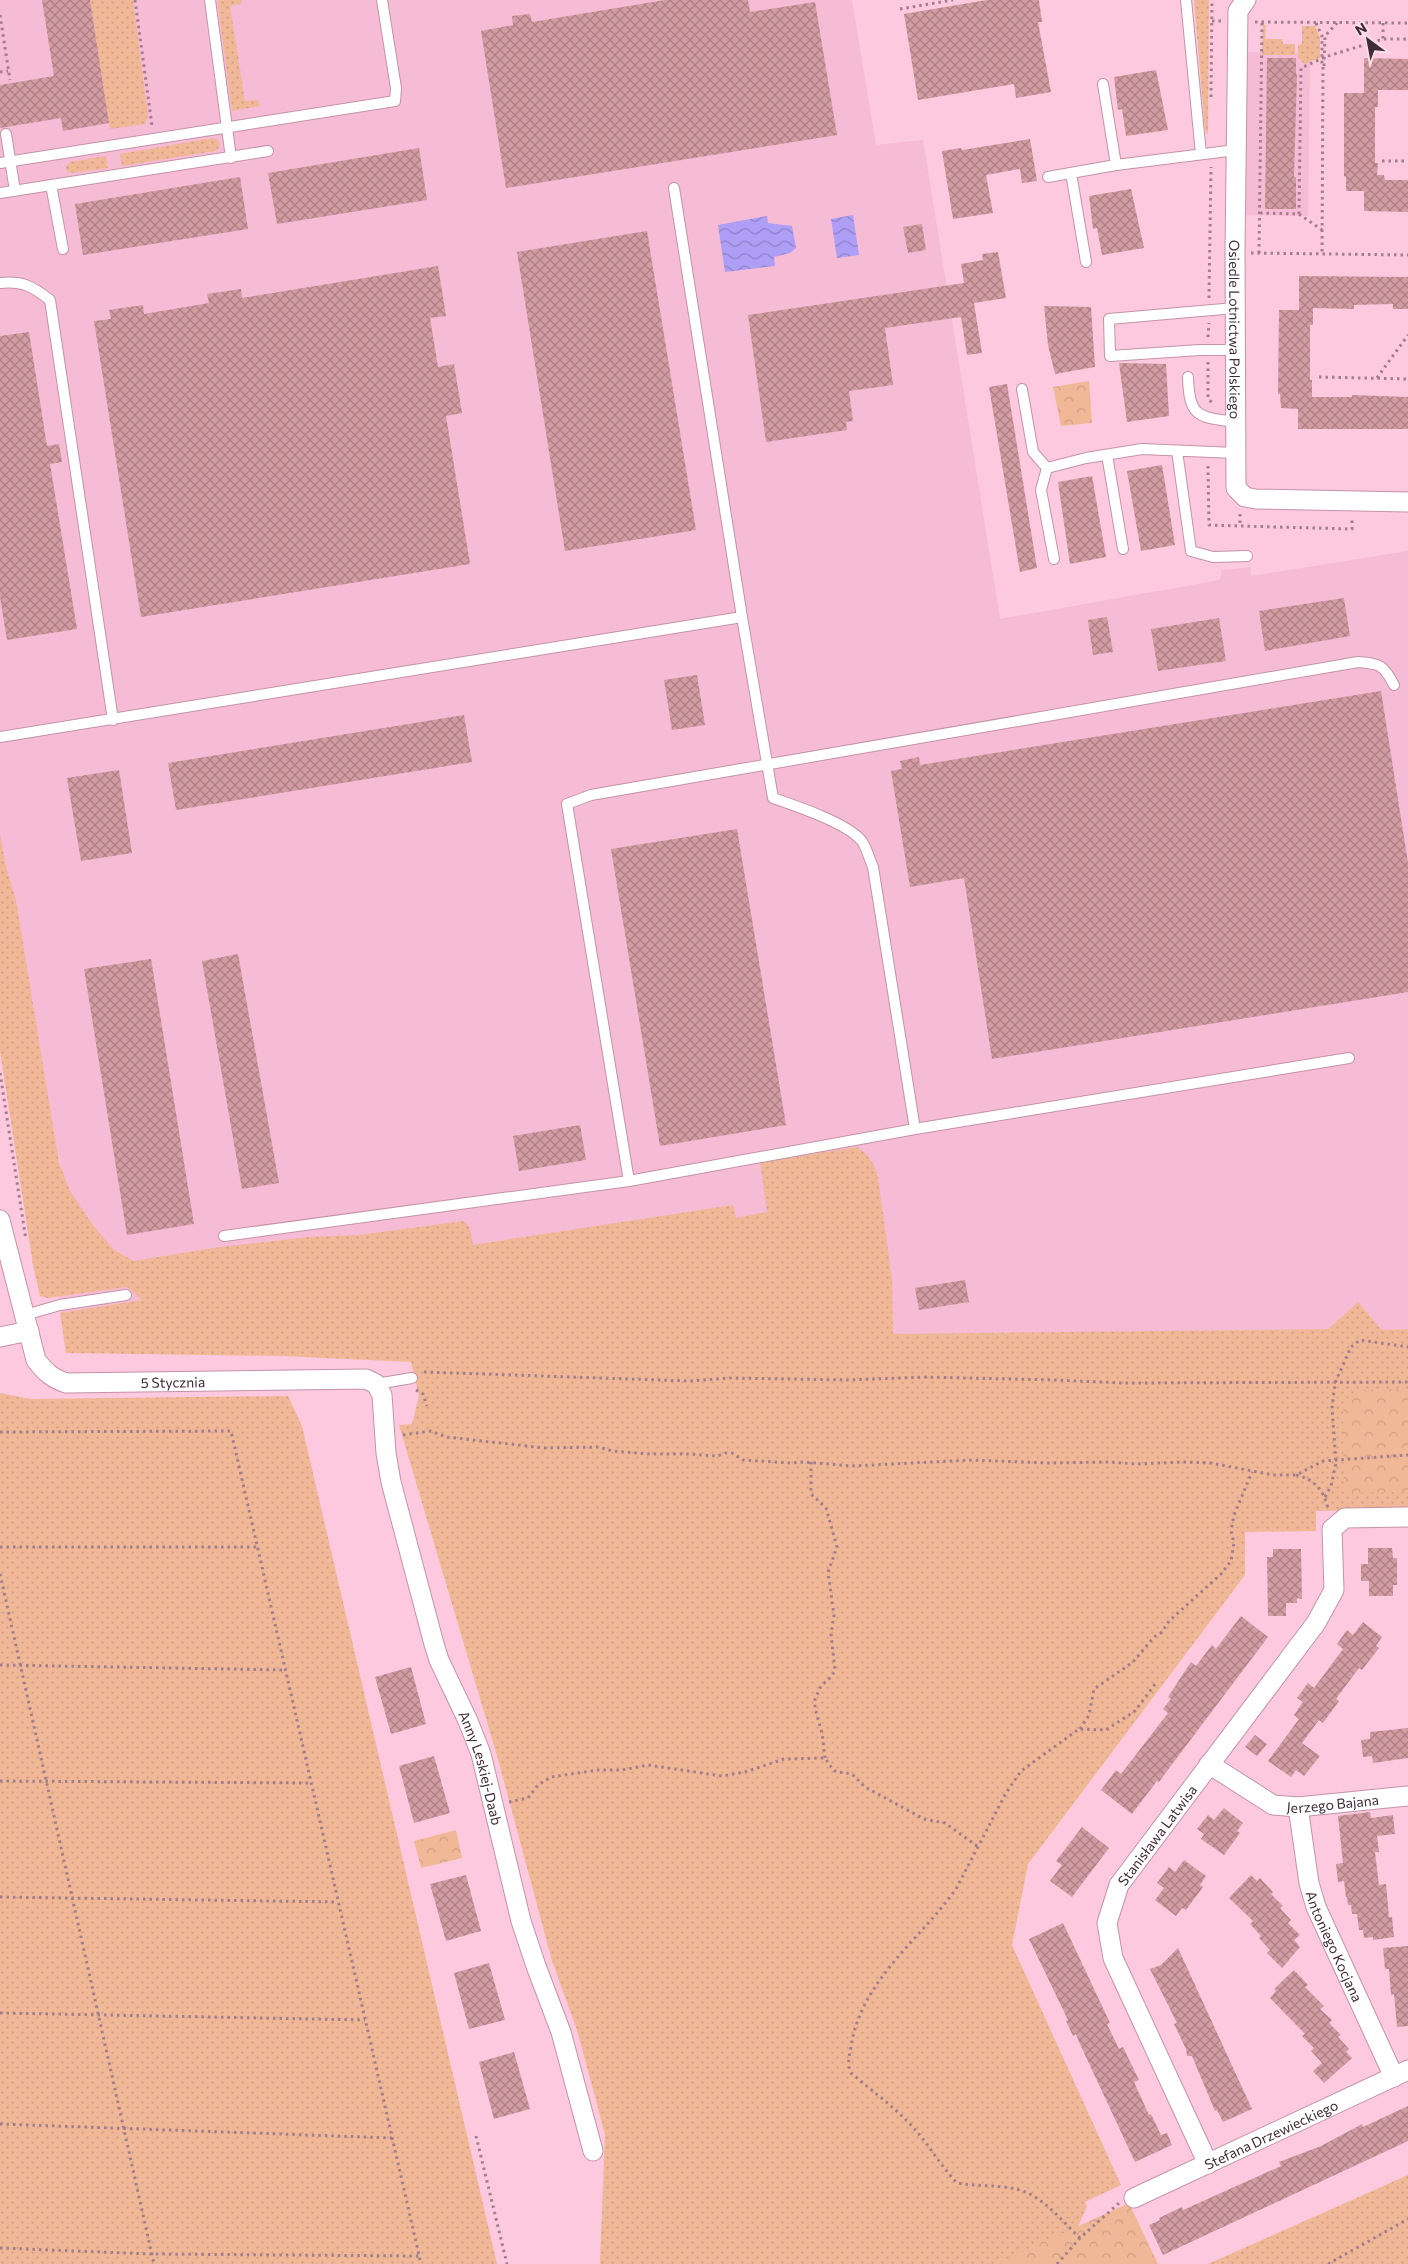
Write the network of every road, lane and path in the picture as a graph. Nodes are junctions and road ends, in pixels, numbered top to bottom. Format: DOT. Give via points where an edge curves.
graph roads {
  1 [pos="135,0"];
  2 [pos="210,0"];
  3 [pos="382,0"];
  4 [pos="953,0"];
  5 [pos="1186,0"];
  6 [pos="1212,0"];
  7 [pos="1246,0"];
  8 [pos="900,9"];
  9 [pos="0,15"];
  10 [pos="1212,21"];
  11 [pos="1238,21"];
  12 [pos="1262,22"];
  13 [pos="1316,22"];
  14 [pos="1337,23"];
  15 [pos="1382,23"];
  16 [pos="1408,23"];
  17 [pos="1383,39"];
  18 [pos="1408,39"];
  19 [pos="1324,57"];
  20 [pos="8,71"];
  21 [pos="0,72"];
  22 [pos="10,80"];
  23 [pos="1103,84"];
  24 [pos="1211,105"];
  25 [pos="226,126"];
  26 [pos="143,128"];
  27 [pos="6,134"];
  28 [pos="1236,150"];
  29 [pos="268,151"];
  30 [pos="1201,154"];
  31 [pos="231,158"];
  32 [pos="1382,161"];
  33 [pos="1408,161"];
  34 [pos="5,163"];
  35 [pos="1116,164"];
  36 [pos="1211,164"];
  37 [pos="1071,173"];
  38 [pos="1048,177"];
  39 [pos="51,185"];
  40 [pos="674,188"];
  41 [pos="15,191"];
  42 [pos="0,194"];
  43 [pos="1276,209"];
  44 [pos="1260,214"];
  45 [pos="1276,214"];
  46 [pos="1299,214"];
  47 [pos="1322,230"];
  48 [pos="64,249"];
  49 [pos="1249,253"];
  50 [pos="1260,253"];
  51 [pos="1322,254"];
  52 [pos="1408,255"];
  53 [pos="1086,262"];
  54 [pos="0,283"];
  55 [pos="1209,304"];
  56 [pos="1235,308"];
  57 [pos="1209,321"];
  58 [pos="1408,335"];
  59 [pos="1208,342"];
  60 [pos="1235,350"];
  61 [pos="1208,357"];
  62 [pos="1188,377"];
  63 [pos="1318,378"];
  64 [pos="1377,378"];
  65 [pos="1408,379"];
  66 [pos="1022,389"];
  67 [pos="1216,409"];
  68 [pos="1235,422"];
  69 [pos="1176,451"];
  70 [pos="1235,453"];
  71 [pos="1107,455"];
  72 [pos="1208,460"];
  73 [pos="1047,468"];
  74 [pos="1242,495"];
  75 [pos="1408,502"];
  76 [pos="1352,516"];
  77 [pos="1240,526"];
  78 [pos="1123,549"];
  79 [pos="1247,556"];
  80 [pos="1054,559"];
  81 [pos="742,617"];
  82 [pos="1394,685"];
  83 [pos="113,720"];
  84 [pos="0,737"];
  85 [pos="768,765"];
  86 [pos="1349,1058"];
  87 [pos="0,1073"];
  88 [pos="915,1129"];
  89 [pos="629,1181"];
  90 [pos="0,1220"];
  91 [pos="224,1236"];
  92 [pos="26,1242"];
  93 [pos="126,1295"];
  94 [pos="27,1323"];
  95 [pos="0,1337"];
  96 [pos="1408,1347"];
  97 [pos="414,1374"];
  98 [pos="1408,1382"];
  99 [pos="1335,1383"];
  100 [pos="376,1384"];
  101 [pos="383,1417"];
  102 [pos="0,1432"];
  103 [pos="1408,1455"];
  104 [pos="1335,1459"];
  105 [pos="811,1462"];
  106 [pos="1252,1472"];
  107 [pos="1296,1475"];
  108 [pos="1326,1497"];
  109 [pos="1408,1517"];
  110 [pos="1332,1529"];
  111 [pos="0,1547"];
  112 [pos="257,1547"];
  113 [pos="0,1574"];
  114 [pos="0,1666"];
  115 [pos="20,1666"];
  116 [pos="285,1670"];
  117 [pos="1156,1683"];
  118 [pos="1080,1729"];
  119 [pos="825,1758"];
  120 [pos="1209,1764"];
  121 [pos="0,1781"];
  122 [pos="46,1781"];
  123 [pos="311,1783"];
  124 [pos="1408,1796"];
  125 [pos="493,1806"];
  126 [pos="1298,1807"];
  127 [pos="977,1846"];
  128 [pos="0,1898"];
  129 [pos="72,1898"];
  130 [pos="338,1902"];
  131 [pos="0,2013"];
  132 [pos="98,2014"];
  133 [pos="365,2020"];
  134 [pos="1401,2074"];
  135 [pos="0,2124"];
  136 [pos="123,2128"];
  137 [pos="476,2136"];
  138 [pos="392,2138"];
  139 [pos="594,2151"];
  140 [pos="1208,2164"];
  141 [pos="1134,2198"];
  142 [pos="1408,2219"];
  143 [pos="1080,2238"];
  144 [pos="0,2248"];
  145 [pos="151,2254"];
  146 [pos="419,2256"];
  147 [pos="154,2264"];
  148 [pos="420,2264"];
  149 [pos="507,2264"];
  150 [pos="1057,2264"];
  151 [pos="1328,2264"];
  1 -- 26 [label="path" via="152,126"];
  2 -- 25 [label="lane"];
  3 -- 25 [label="lane" via="396,88 395,101"];
  4 -- 8 [label="path"];
  5 -- 30 [label="lane"];
  6 -- 10 [label="path"];
  7 -- 11 [label="street, Osiedle Lotnictwa Polskiego" via="1238,11"];
  9 -- 20 [label="path"];
  10 -- 11 [label="path"];
  10 -- 24 [label="path"];
  11 -- 12 [label="path"];
  11 -- 28 [label="street, Osiedle Lotnictwa Polskiego"];
  12 -- 13 [label="path"];
  12 -- 44 [label="path"];
  13 -- 14 [label="path"];
  13 -- 19 [label="path" via="1322,36"];
  14 -- 15 [label="path"];
  14 -- 19 [label="path" via="1326,36"];
  15 -- 16 [label="path"];
  15 -- 17 [label="path"];
  17 -- 18 [label="path"];
  17 -- 19 [label="path"];
  19 -- 46 [label="path" via="1301,68"];
  19 -- 47 [label="path"];
  20 -- 21 [label="path"];
  20 -- 22 [label="path"];
  23 -- 35 [label="lane"];
  25 -- 31 [label="lane"];
  25 -- 34 [label="lane"];
  27 -- 34 [label="lane"];
  28 -- 30 [label="lane"];
  28 -- 56 [label="street, Osiedle Lotnictwa Polskiego"];
  29 -- 31 [label="lane"];
  30 -- 35 [label="lane"];
  31 -- 39 [label="lane"];
  32 -- 33 [label="path"];
  34 -- 41 [label="lane"];
  35 -- 37 [label="lane"];
  36 -- 55 [label="path"];
  37 -- 38 [label="lane"];
  37 -- 53 [label="lane"];
  39 -- 41 [label="lane"];
  39 -- 48 [label="lane"];
  40 -- 81 [label="lane"];
  41 -- 42 [label="lane"];
  43 -- 45 [label="path"];
  44 -- 45 [label="path"];
  44 -- 50 [label="path"];
  45 -- 46 [label="path"];
  46 -- 47 [label="path"];
  47 -- 51 [label="path"];
  49 -- 50 [label="path"];
  50 -- 51 [label="path"];
  51 -- 52 [label="path"];
  54 -- 83 [label="lane" via="16,282 35,288 50,300"];
  56 -- 60 [label="street, Osiedle Lotnictwa Polskiego"];
  56 -- 60 [label="lane" via="1109,319 1110,356"];
  57 -- 59 [label="path"];
  58 -- 64 [label="path"];
  60 -- 68 [label="street, Osiedle Lotnictwa Polskiego"];
  61 -- 67 [label="path" via="1208,398"];
  62 -- 68 [label="lane" via="1189,399 1197,413"];
  63 -- 64 [label="path"];
  64 -- 65 [label="path"];
  66 -- 73 [label="lane" via="1033,452"];
  68 -- 70 [label="street, Osiedle Lotnictwa Polskiego"];
  69 -- 70 [label="lane"];
  69 -- 71 [label="lane" via="1142,450"];
  69 -- 79 [label="lane" via="1191,551 1213,557"];
  70 -- 74 [label="street, Osiedle Lotnictwa Polskiego" via="1235,486"];
  71 -- 73 [label="lane"];
  71 -- 78 [label="lane"];
  72 -- 77 [label="path" via="1208,525"];
  73 -- 80 [label="lane" via="1041,490"];
  74 -- 75 [label="street" via="1256,499"];
  74 -- 77 [label="path"];
  76 -- 77 [label="path" via="1352,529"];
  81 -- 83 [label="lane"];
  81 -- 85 [label="lane"];
  82 -- 85 [label="lane" via="1378,664 1358,662"];
  83 -- 84 [label="lane"];
  85 -- 88 [label="lane" via="773,798 838,824 861,839 865,848 872,867"];
  85 -- 89 [label="lane" via="591,794 567,804"];
  86 -- 88 [label="lane"];
  87 -- 92 [label="path"];
  88 -- 89 [label="lane"];
  89 -- 91 [label="lane"];
  90 -- 94 [label="street, 5 Stycznia"];
  93 -- 94 [label="lane" via="60,1305"];
  94 -- 95 [label="street"];
  94 -- 100 [label="street, 5 Stycznia" via="36,1360 52,1378 66,1383 366,1379"];
  96 -- 99 [label="path" via="1360,1340 1350,1347"];
  97 -- 99 [label="path" via="689,1380 924,1378 1123,1384"];
  97 -- 100 [label="lane"];
  98 -- 99 [label="path"];
  99 -- 104 [label="path" via="1332,1408"];
  100 -- 101 [label="street, Anny Leskiej-Daab" via="382,1395"];
  101 -- 105 [label="path" via="394,1432 403,1435 431,1431 446,1437 544,1448 599,1447 650,1454 717,1456 726,1452 747,1461"];
  101 -- 125 [label="street, Anny Leskiej-Daab" via="391,1482 434,1644 468,1721"];
  102 -- 112 [label="path" via="231,1432"];
  103 -- 104 [label="path"];
  104 -- 107 [label="path" via="1323,1461"];
  104 -- 108 [label="path"];
  105 -- 106 [label="path" via="852,1466 972,1460 1182,1462 1212,1463"];
  105 -- 119 [label="path" via="811,1494 826,1508 837,1547 828,1572 834,1615 831,1634 835,1670 820,1686 814,1708"];
  106 -- 107 [label="path"];
  106 -- 118 [label="path" via="1230,1531 1234,1543 1232,1562 1169,1621 1133,1662 1094,1689 1089,1715"];
  107 -- 108 [label="path" via="1315,1483"];
  108 -- 110 [label="path"];
  109 -- 110 [label="street" via="1345,1518"];
  110 -- 120 [label="street, Stanisława Latwisa" via="1334,1590 1316,1623"];
  111 -- 112 [label="path"];
  112 -- 116 [label="path"];
  113 -- 115 [label="path"];
  114 -- 115 [label="path"];
  115 -- 116 [label="path"];
  115 -- 122 [label="path"];
  116 -- 123 [label="path"];
  117 -- 118 [label="path" via="1135,1711 1106,1730"];
  118 -- 127 [label="path" via="1021,1771"];
  119 -- 125 [label="path" via="784,1759 722,1776 648,1765 598,1770 551,1777 538,1784 528,1798"];
  119 -- 127 [label="path" via="834,1771 852,1774 865,1787 924,1818 945,1823"];
  120 -- 126 [label="street, Jerzego Bajana" via="1272,1805"];
  120 -- 140 [label="street, Stanisława Latwisa" via="1119,1885 1107,1923 1113,1958"];
  121 -- 122 [label="path"];
  122 -- 123 [label="path"];
  122 -- 129 [label="path"];
  123 -- 130 [label="path"];
  124 -- 126 [label="street, Jerzego Bajana"];
  125 -- 139 [label="street, Anny Leskiej-Daab" via="521,1921 561,2032"];
  126 -- 134 [label="street, Antoniego Kocjana" via="1309,1883 1316,1907"];
  127 -- 143 [label="path" via="946,1903 876,1983 852,2037 848,2065 851,2073 907,2121 958,2183 1023,2191 1040,2200"];
  128 -- 129 [label="path"];
  129 -- 130 [label="path"];
  129 -- 132 [label="path"];
  130 -- 133 [label="path"];
  131 -- 132 [label="path"];
  132 -- 133 [label="path"];
  132 -- 136 [label="path"];
  133 -- 138 [label="path"];
  134 -- 140 [label="street, Stefana Drzewieckiego"];
  135 -- 136 [label="path"];
  136 -- 138 [label="path"];
  136 -- 145 [label="path"];
  137 -- 149 [label="path"];
  138 -- 146 [label="path"];
  140 -- 141 [label="street, Stefana Drzewieckiego"];
  141 -- 143 [label="path" via="1125,2199 1115,2206"];
  142 -- 151 [label="path"];
  143 -- 150 [label="path"];
  144 -- 145 [label="path"];
  145 -- 146 [label="path"];
  145 -- 147 [label="path"];
  146 -- 148 [label="path"];
}
